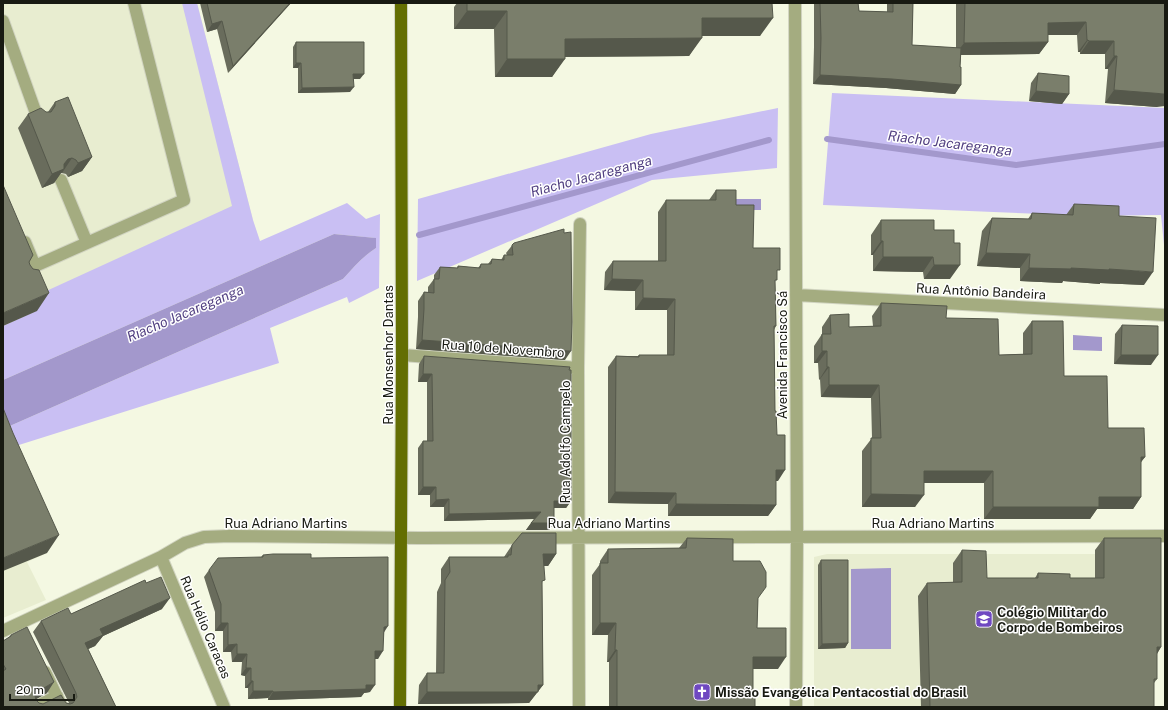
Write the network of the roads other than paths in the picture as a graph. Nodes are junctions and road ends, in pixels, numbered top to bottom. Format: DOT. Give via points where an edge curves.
graph roads {
  1 [pos="134,3"];
  2 [pos="401,3"];
  3 [pos="795,3"];
  4 [pos="3,21"];
  5 [pos="38,119"];
  6 [pos="62,180"];
  7 [pos="580,224"];
  8 [pos="20,230"];
  9 [pos="87,243"];
  10 [pos="35,266"];
  11 [pos="28,276"];
  12 [pos="796,295"];
  13 [pos="1165,315"];
  14 [pos="402,355"];
  15 [pos="578,368"];
  16 [pos="1165,536"];
  17 [pos="579,537"];
  18 [pos="797,537"];
  19 [pos="401,538"];
  20 [pos="161,557"];
  21 [pos="20,623"];
  22 [pos="3,631"];
  23 [pos="26,636"];
  24 [pos="40,663"];
  25 [pos="60,702"];
  26 [pos="35,707"];
  27 [pos="224,707"];
  28 [pos="400,707"];
  29 [pos="579,707"];
  30 [pos="796,707"];
  1 -- 9 [label="street" via="184,200"];
  2 -- 14 [label="main road, Rua Monsenhor Dantas"];
  3 -- 12 [label="street, Avenida Francisco Sá"];
  4 -- 5 [label="street"];
  6 -- 9 [label="street"];
  7 -- 15 [label="street, Rua Adolfo Campelo"];
  8 -- 10 [label="street"];
  9 -- 10 [label="street"];
  10 -- 11 [label="street"];
  12 -- 13 [label="street, Rua Antônio Bandeira"];
  12 -- 18 [label="street, Avenida Francisco Sá"];
  14 -- 15 [label="street, Rua 10 de Novembro"];
  14 -- 19 [label="main road, Rua Monsenhor Dantas"];
  15 -- 17 [label="street, Rua Adolfo Campelo"];
  16 -- 18 [label="street, Rua Adriano Martins"];
  17 -- 18 [label="street, Rua Adriano Martins"];
  17 -- 19 [label="street, Rua Adriano Martins"];
  17 -- 29 [label="street, Rua Adolfo Campelo"];
  18 -- 30 [label="street, Avenida Francisco Sá"];
  19 -- 20 [label="street, Rua Adriano Martins" via="204,537 186,543"];
  19 -- 28 [label="main road, Rua Monsenhor Dantas"];
  20 -- 21 [label="street, Rua Adriano Martins"];
  20 -- 27 [label="street, Rua Hélio Caracas"];
  21 -- 22 [label="street, Rua Adriano Martins"];
  21 -- 23 [label="street"];
  24 -- 25 [label="street"];
  25 -- 26 [label="street"];
}
